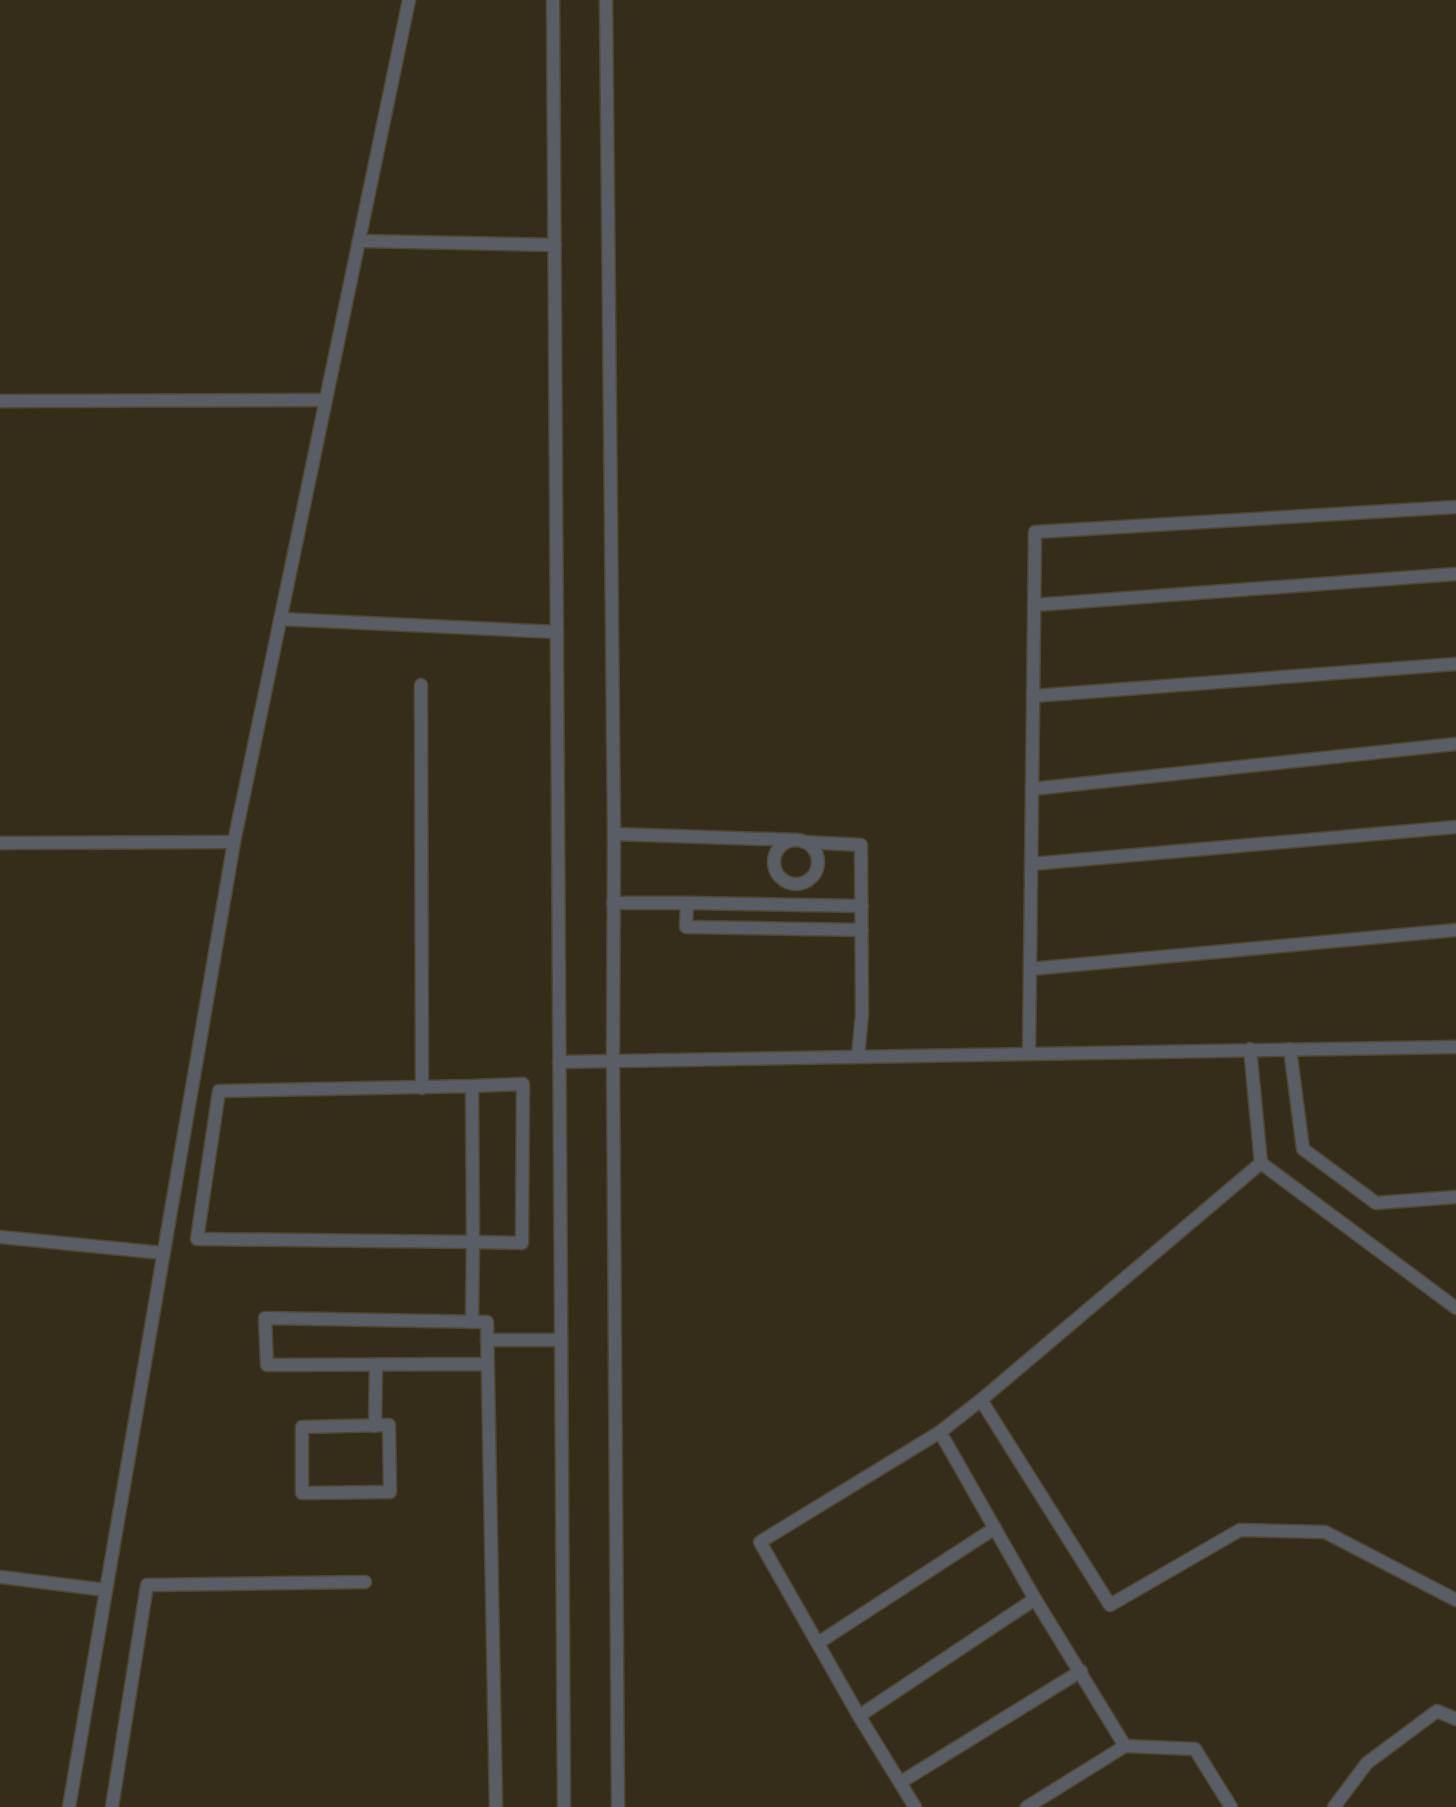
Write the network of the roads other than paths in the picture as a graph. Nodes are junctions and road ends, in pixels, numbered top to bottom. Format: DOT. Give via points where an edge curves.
graph roads {
  1 [pos="408,0"];
  2 [pos="553,0"];
  3 [pos="606,0"];
  4 [pos="359,240"];
  5 [pos="555,245"];
  6 [pos="326,400"];
  7 [pos="0,401"];
  8 [pos="1456,507"];
  9 [pos="1456,574"];
  10 [pos="1034,605"];
  11 [pos="280,619"];
  12 [pos="557,632"];
  13 [pos="1456,664"];
  14 [pos="420,685"];
  15 [pos="1033,696"];
  16 [pos="1456,744"];
  17 [pos="1032,789"];
  18 [pos="1456,827"];
  19 [pos="614,834"];
  20 [pos="800,841"];
  21 [pos="234,842"];
  22 [pos="0,843"];
  23 [pos="1032,864"];
  24 [pos="797,884"];
  25 [pos="613,903"];
  26 [pos="687,903"];
  27 [pos="797,905"];
  28 [pos="862,906"];
  29 [pos="862,930"];
  30 [pos="1456,930"];
  31 [pos="1030,969"];
  32 [pos="1456,1047"];
  33 [pos="1290,1048"];
  34 [pos="1250,1049"];
  35 [pos="1029,1053"];
  36 [pos="858,1056"];
  37 [pos="613,1060"];
  38 [pos="559,1062"];
  39 [pos="472,1086"];
  40 [pos="422,1088"];
  41 [pos="1261,1163"];
  42 [pos="1456,1197"];
  43 [pos="0,1237"];
  44 [pos="473,1242"];
  45 [pos="163,1253"];
  46 [pos="1456,1308"];
  47 [pos="472,1322"];
  48 [pos="487,1340"];
  49 [pos="561,1340"];
  50 [pos="487,1364"];
  51 [pos="376,1365"];
  52 [pos="981,1400"];
  53 [pos="375,1426"];
  54 [pos="940,1432"];
  55 [pos="995,1528"];
  56 [pos="0,1577"];
  57 [pos="365,1582"];
  58 [pos="106,1590"];
  59 [pos="1035,1599"];
  60 [pos="1456,1600"];
  61 [pos="818,1643"];
  62 [pos="1081,1672"];
  63 [pos="859,1716"];
  64 [pos="1456,1719"];
  65 [pos="1125,1746"];
  66 [pos="901,1782"];
  67 [pos="69,1807"];
  68 [pos="112,1807"];
  69 [pos="496,1807"];
  70 [pos="564,1807"];
  71 [pos="618,1807"];
  72 [pos="915,1807"];
  73 [pos="1026,1807"];
  74 [pos="1231,1807"];
  75 [pos="1334,1807"];
  1 -- 4 [label="street"];
  2 -- 5 [label="street"];
  3 -- 19 [label="street"];
  4 -- 5 [label="street"];
  4 -- 6 [label="street"];
  5 -- 12 [label="street"];
  6 -- 7 [label="street"];
  6 -- 11 [label="street"];
  8 -- 10 [label="street" via="1035,532"];
  9 -- 10 [label="street"];
  10 -- 15 [label="street"];
  11 -- 12 [label="street"];
  11 -- 21 [label="street"];
  12 -- 38 [label="street"];
  13 -- 15 [label="street"];
  14 -- 40 [label="street"];
  15 -- 17 [label="street"];
  16 -- 17 [label="street"];
  17 -- 23 [label="street"];
  18 -- 23 [label="street"];
  19 -- 20 [label="street"];
  19 -- 25 [label="street"];
  20 -- 24 [label="street" via="816,852 818,868 808,882"];
  20 -- 24 [label="street" via="789,841 779,848 774,858 778,875"];
  20 -- 28 [label="street" via="861,845"];
  21 -- 22 [label="street"];
  21 -- 45 [label="street"];
  23 -- 31 [label="street"];
  24 -- 27 [label="street"];
  25 -- 26 [label="street"];
  25 -- 37 [label="street"];
  26 -- 27 [label="street"];
  26 -- 29 [label="street" via="686,927"];
  27 -- 28 [label="street"];
  28 -- 29 [label="street"];
  29 -- 36 [label="street" via="862,1014"];
  30 -- 31 [label="street"];
  31 -- 35 [label="street"];
  32 -- 33 [label="street"];
  33 -- 34 [label="street"];
  33 -- 42 [label="street" via="1303,1149 1376,1203"];
  34 -- 35 [label="street"];
  34 -- 41 [label="street"];
  35 -- 36 [label="street"];
  36 -- 37 [label="street"];
  37 -- 38 [label="street"];
  37 -- 71 [label="street"];
  38 -- 49 [label="street"];
  39 -- 40 [label="street"];
  39 -- 44 [label="street"];
  39 -- 44 [label="street" via="523,1084 522,1242"];
  40 -- 44 [label="street" via="219,1091 197,1238"];
  41 -- 46 [label="street"];
  41 -- 52 [label="street"];
  43 -- 45 [label="street"];
  44 -- 47 [label="street"];
  45 -- 58 [label="street"];
  47 -- 48 [label="street" via="487,1322"];
  47 -- 51 [label="street" via="266,1318 267,1365"];
  48 -- 49 [label="street"];
  48 -- 50 [label="street"];
  49 -- 70 [label="street"];
  50 -- 51 [label="street"];
  50 -- 69 [label="street"];
  51 -- 53 [label="street"];
  52 -- 54 [label="street"];
  52 -- 60 [label="street" via="1110,1605 1240,1530 1325,1532"];
  53 -- 53 [label="street" via="302,1428 302,1494 390,1492 389,1426"];
  54 -- 55 [label="street"];
  54 -- 61 [label="street" via="760,1542"];
  55 -- 59 [label="street"];
  55 -- 61 [label="street"];
  56 -- 58 [label="street"];
  57 -- 68 [label="street" via="147,1585"];
  58 -- 67 [label="street"];
  59 -- 62 [label="street"];
  59 -- 63 [label="street"];
  61 -- 63 [label="street"];
  62 -- 65 [label="street"];
  62 -- 66 [label="street"];
  63 -- 66 [label="street"];
  64 -- 75 [label="street" via="1437,1711 1366,1763"];
  65 -- 73 [label="street"];
  65 -- 74 [label="street" via="1195,1749"];
  66 -- 72 [label="street"];
}
